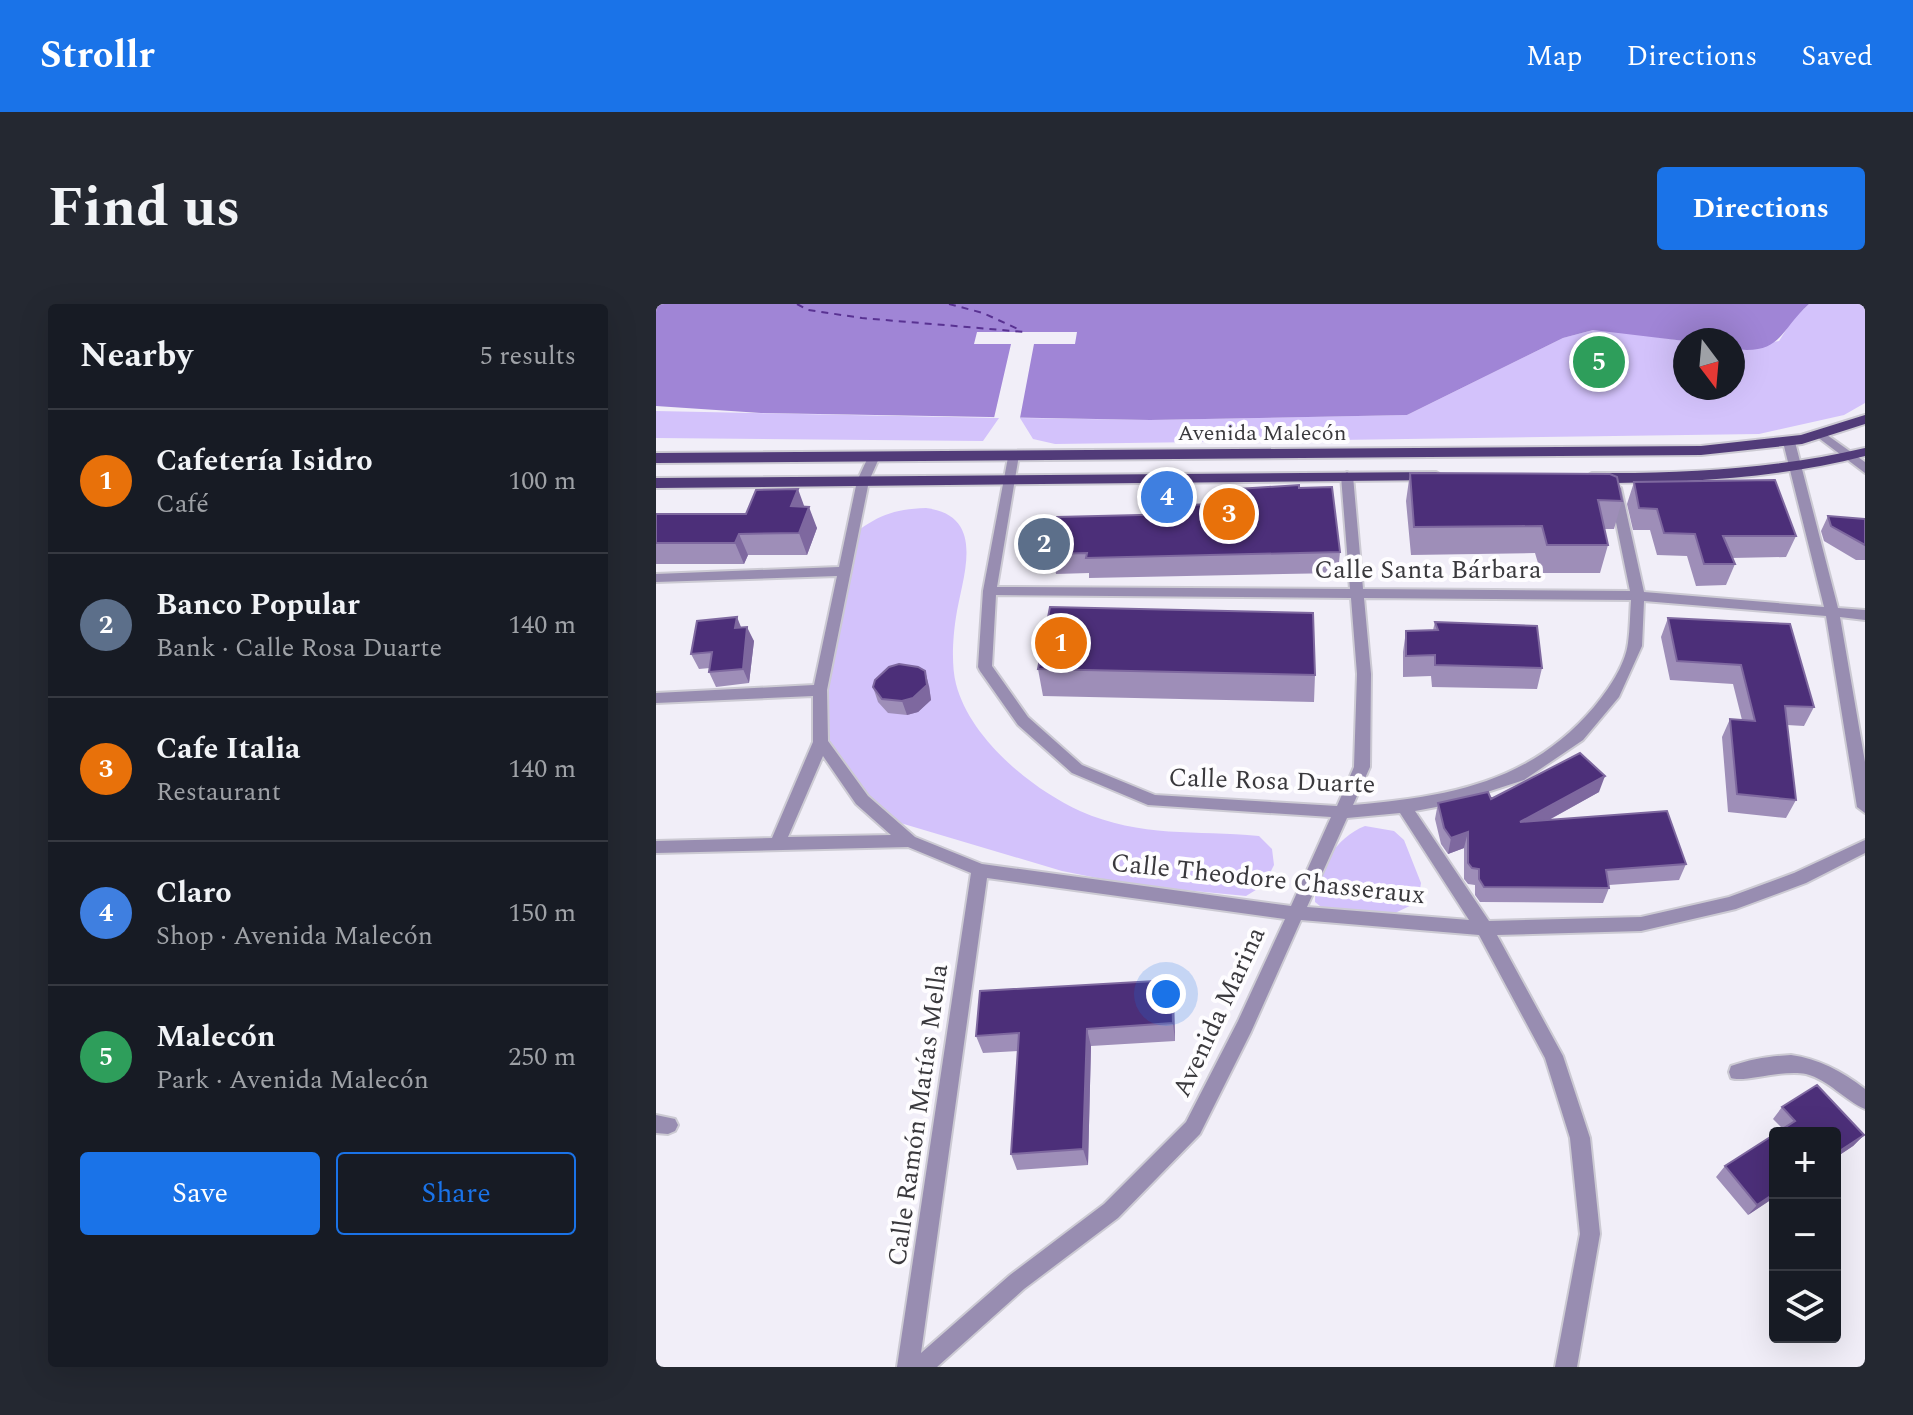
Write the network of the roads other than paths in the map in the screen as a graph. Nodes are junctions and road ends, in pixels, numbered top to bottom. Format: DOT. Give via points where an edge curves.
graph roads {
  1 [pos="1865,419"];
  2 [pos="1820,434"];
  3 [pos="1789,442"];
  4 [pos="1858,454"];
  5 [pos="1013,455"];
  6 [pos="874,456"];
  7 [pos="656,458"];
  8 [pos="1796,465"];
  9 [pos="1865,469"];
  10 [pos="1347,476"];
  11 [pos="1455,477"];
  12 [pos="1581,478"];
  13 [pos="1008,479"];
  14 [pos="1613,479"];
  15 [pos="863,481"];
  16 [pos="656,483"];
  17 [pos="846,571"];
  18 [pos="656,578"];
  19 [pos="990,591"];
  20 [pos="1357,593"];
  21 [pos="1638,596"];
  22 [pos="1832,611"];
  23 [pos="1865,615"];
  24 [pos="820,690"];
  25 [pos="656,698"];
  26 [pos="821,742"];
  27 [pos="1404,807"];
  28 [pos="1865,807"];
  29 [pos="1343,812"];
  30 [pos="909,841"];
  31 [pos="777,845"];
  32 [pos="1865,846"];
  33 [pos="656,847"];
  34 [pos="980,870"];
  35 [pos="1295,913"];
  36 [pos="1484,928"];
  37 [pos="1738,1072"];
  38 [pos="1865,1100"];
  39 [pos="908,1367"];
  40 [pos="921,1367"];
  41 [pos="1566,1367"];
  1 -- 2 [label="main road, Avenida Malecón"];
  2 -- 3 [label="main road, Avenida Malecón"];
  2 -- 4 [label="street"];
  3 -- 5 [label="main road, Avenida Malecón" via="1601,453"];
  3 -- 8 [label="street"];
  4 -- 8 [label="main road"];
  4 -- 9 [label="street"];
  5 -- 6 [label="main road, Avenida Malecón"];
  5 -- 13 [label="street, Calle Rosa Duarte"];
  6 -- 7 [label="main road, Avenida Malecón"];
  6 -- 15 [label="street"];
  8 -- 14 [label="main road"];
  8 -- 22 [label="street"];
  10 -- 11 [label="main road, Avenida Malecón"];
  10 -- 13 [label="main road, Avenida Malecón"];
  10 -- 20 [label="street, Avenida Marina"];
  12 -- 14 [label="main road"];
  13 -- 15 [label="main road, Avenida Malecón"];
  13 -- 19 [label="street, Calle Rosa Duarte"];
  14 -- 21 [label="street, Calle Rosa Duarte"];
  15 -- 16 [label="main road, Avenida Malecón"];
  15 -- 17 [label="street"];
  17 -- 18 [label="street"];
  17 -- 24 [label="street"];
  19 -- 20 [label="street, Calle Santa Bárbara"];
  19 -- 29 [label="street, Calle Rosa Duarte" via="985,667 1023,721 1077,769 1154,801"];
  20 -- 21 [label="street, Calle Santa Bárbara"];
  20 -- 29 [label="street, Avenida Marina" via="1364,674 1362,767"];
  21 -- 22 [label="street, Calle Santa Bárbara"];
  21 -- 27 [label="street, Calle Rosa Duarte" via="1635,646 1614,693 1578,736 1519,776"];
  22 -- 23 [label="street, Calle Santa Bárbara"];
  22 -- 28 [label="street"];
  24 -- 25 [label="street"];
  24 -- 26 [label="street"];
  26 -- 30 [label="street" via="862,800"];
  26 -- 31 [label="street"];
  27 -- 29 [label="street, Calle Rosa Duarte"];
  27 -- 36 [label="street"];
  29 -- 35 [label="street, Avenida Marina"];
  30 -- 31 [label="street, Calle Theodore Chasseraux"];
  30 -- 34 [label="street, Calle Theodore Chasseraux"];
  31 -- 33 [label="street, Calle Theodore Chasseraux"];
  32 -- 36 [label="street, Calle Theodore Chasseraux" via="1730,904 1641,924"];
  34 -- 35 [label="street, Calle Theodore Chasseraux"];
  34 -- 39 [label="street, Calle Ramón Matías Mella"];
  35 -- 36 [label="street, Calle Theodore Chasseraux"];
  35 -- 40 [label="street, Avenida Marina" via="1193,1128 1111,1211 1017,1282"];
  36 -- 41 [label="street" via="1554,1056 1580,1138 1590,1234"];
  37 -- 38 [label="street" via="1771,1062 1805,1064 1839,1078"];
}
